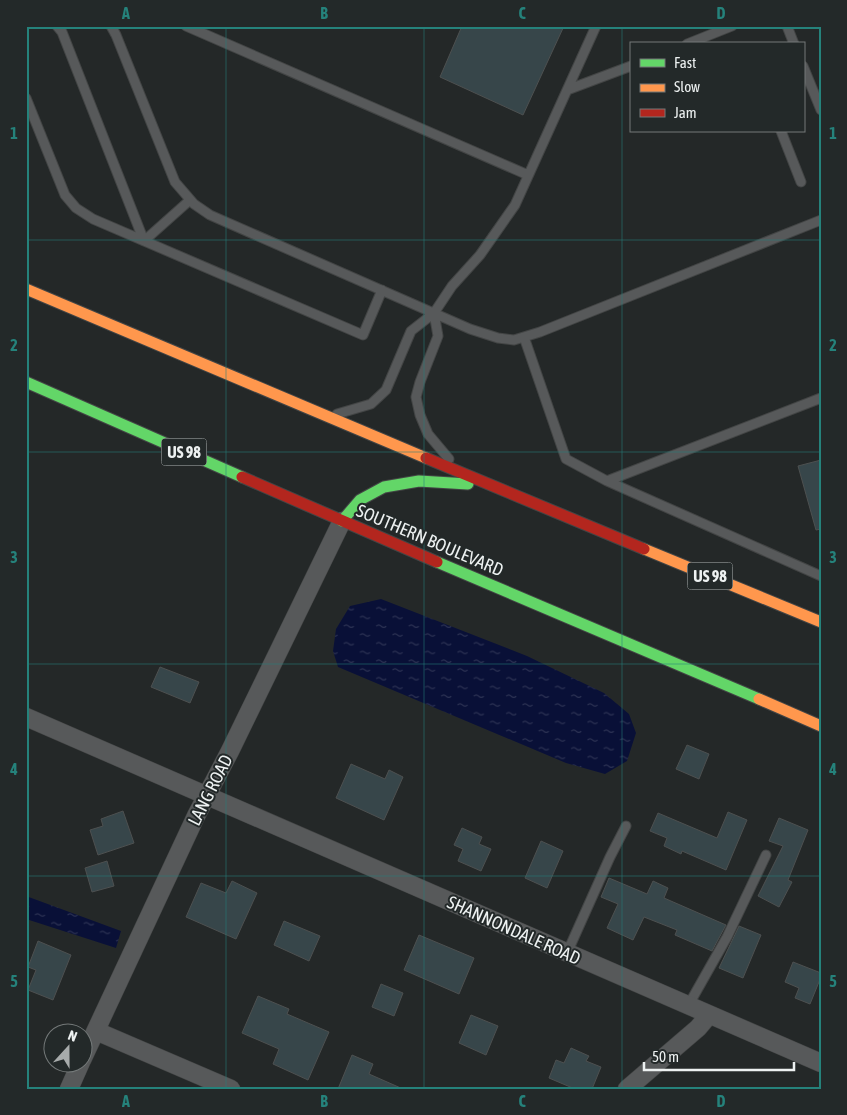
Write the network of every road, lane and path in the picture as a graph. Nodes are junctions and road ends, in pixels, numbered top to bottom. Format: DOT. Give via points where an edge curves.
graph roads {
  1 [pos="57,26"];
  2 [pos="110,26"];
  3 [pos="186,26"];
  4 [pos="596,26"];
  5 [pos="732,26"];
  6 [pos="787,26"];
  7 [pos="692,42"];
  8 [pos="793,42"];
  9 [pos="630,66"];
  10 [pos="804,68"];
  11 [pos="567,90"];
  12 [pos="26,98"];
  13 [pos="821,110"];
  14 [pos="781,132"];
  15 [pos="528,175"];
  16 [pos="801,182"];
  17 [pos="190,200"];
  18 [pos="821,220"];
  19 [pos="144,241"];
  20 [pos="26,289"];
  21 [pos="382,290"];
  22 [pos="434,313"];
  23 [pos="524,337"];
  24 [pos="26,382"];
  25 [pos="821,398"];
  26 [pos="327,417"];
  27 [pos="461,473"];
  28 [pos="607,481"];
  29 [pos="489,485"];
  30 [pos="342,521"];
  31 [pos="821,576"];
  32 [pos="821,622"];
  33 [pos="26,717"];
  34 [pos="821,726"];
  35 [pos="207,796"];
  36 [pos="626,826"];
  37 [pos="766,855"];
  38 [pos="567,953"];
  39 [pos="688,1006"];
  40 [pos="709,1015"];
  41 [pos="96,1031"];
  42 [pos="92,1040"];
  43 [pos="821,1063"];
  44 [pos="77,1072"];
  45 [pos="69,1089"];
  46 [pos="231,1089"];
  47 [pos="627,1089"];
  1 -- 19 [label="lane"];
  2 -- 17 [label="lane" via="175,182"];
  3 -- 15 [label="lane"];
  4 -- 11 [label="lane"];
  5 -- 7 [label="lane"];
  6 -- 8 [label="lane"];
  9 -- 11 [label="lane"];
  10 -- 13 [label="lane"];
  11 -- 15 [label="lane"];
  12 -- 19 [label="lane" via="65,195 76,208 93,219"];
  14 -- 16 [label="lane"];
  15 -- 22 [label="lane" via="515,205"];
  17 -- 19 [label="lane"];
  17 -- 21 [label="lane" via="210,215"];
  18 -- 23 [label="lane"];
  19 -- 21 [label="lane" via="363,335"];
  20 -- 26 [label="highway, US 98"];
  21 -- 22 [label="lane"];
  22 -- 23 [label="lane" via="498,338 514,340"];
  22 -- 26 [label="lane" via="411,331 386,390 379,398 371,404"];
  22 -- 27 [label="lane" via="438,336 416,397 428,434"];
  23 -- 28 [label="lane" via="566,459"];
  24 -- 30 [label="highway, SOUTHERN BOULEVARD / US 98"];
  25 -- 28 [label="lane"];
  26 -- 27 [label="highway, US 98"];
  27 -- 29 [label="highway, US 98"];
  28 -- 31 [label="lane"];
  29 -- 30 [label="highway" via="419,481 384,487 360,500"];
  29 -- 32 [label="highway, US 98"];
  30 -- 34 [label="highway, SOUTHERN BOULEVARD / US 98"];
  30 -- 35 [label="street, LANG ROAD"];
  33 -- 35 [label="street, SHANNONDALE ROAD"];
  35 -- 38 [label="street, SHANNONDALE ROAD"];
  35 -- 41 [label="street, LANG ROAD"];
  36 -- 38 [label="lane"];
  37 -- 39 [label="lane"];
  38 -- 39 [label="street, SHANNONDALE ROAD"];
  39 -- 40 [label="street, SHANNONDALE ROAD"];
  40 -- 43 [label="street, SHANNONDALE ROAD"];
  40 -- 47 [label="street"];
  41 -- 42 [label="street, LANG ROAD"];
  41 -- 46 [label="street"];
  44 -- 45 [label="street, LANG ROAD"];
}
